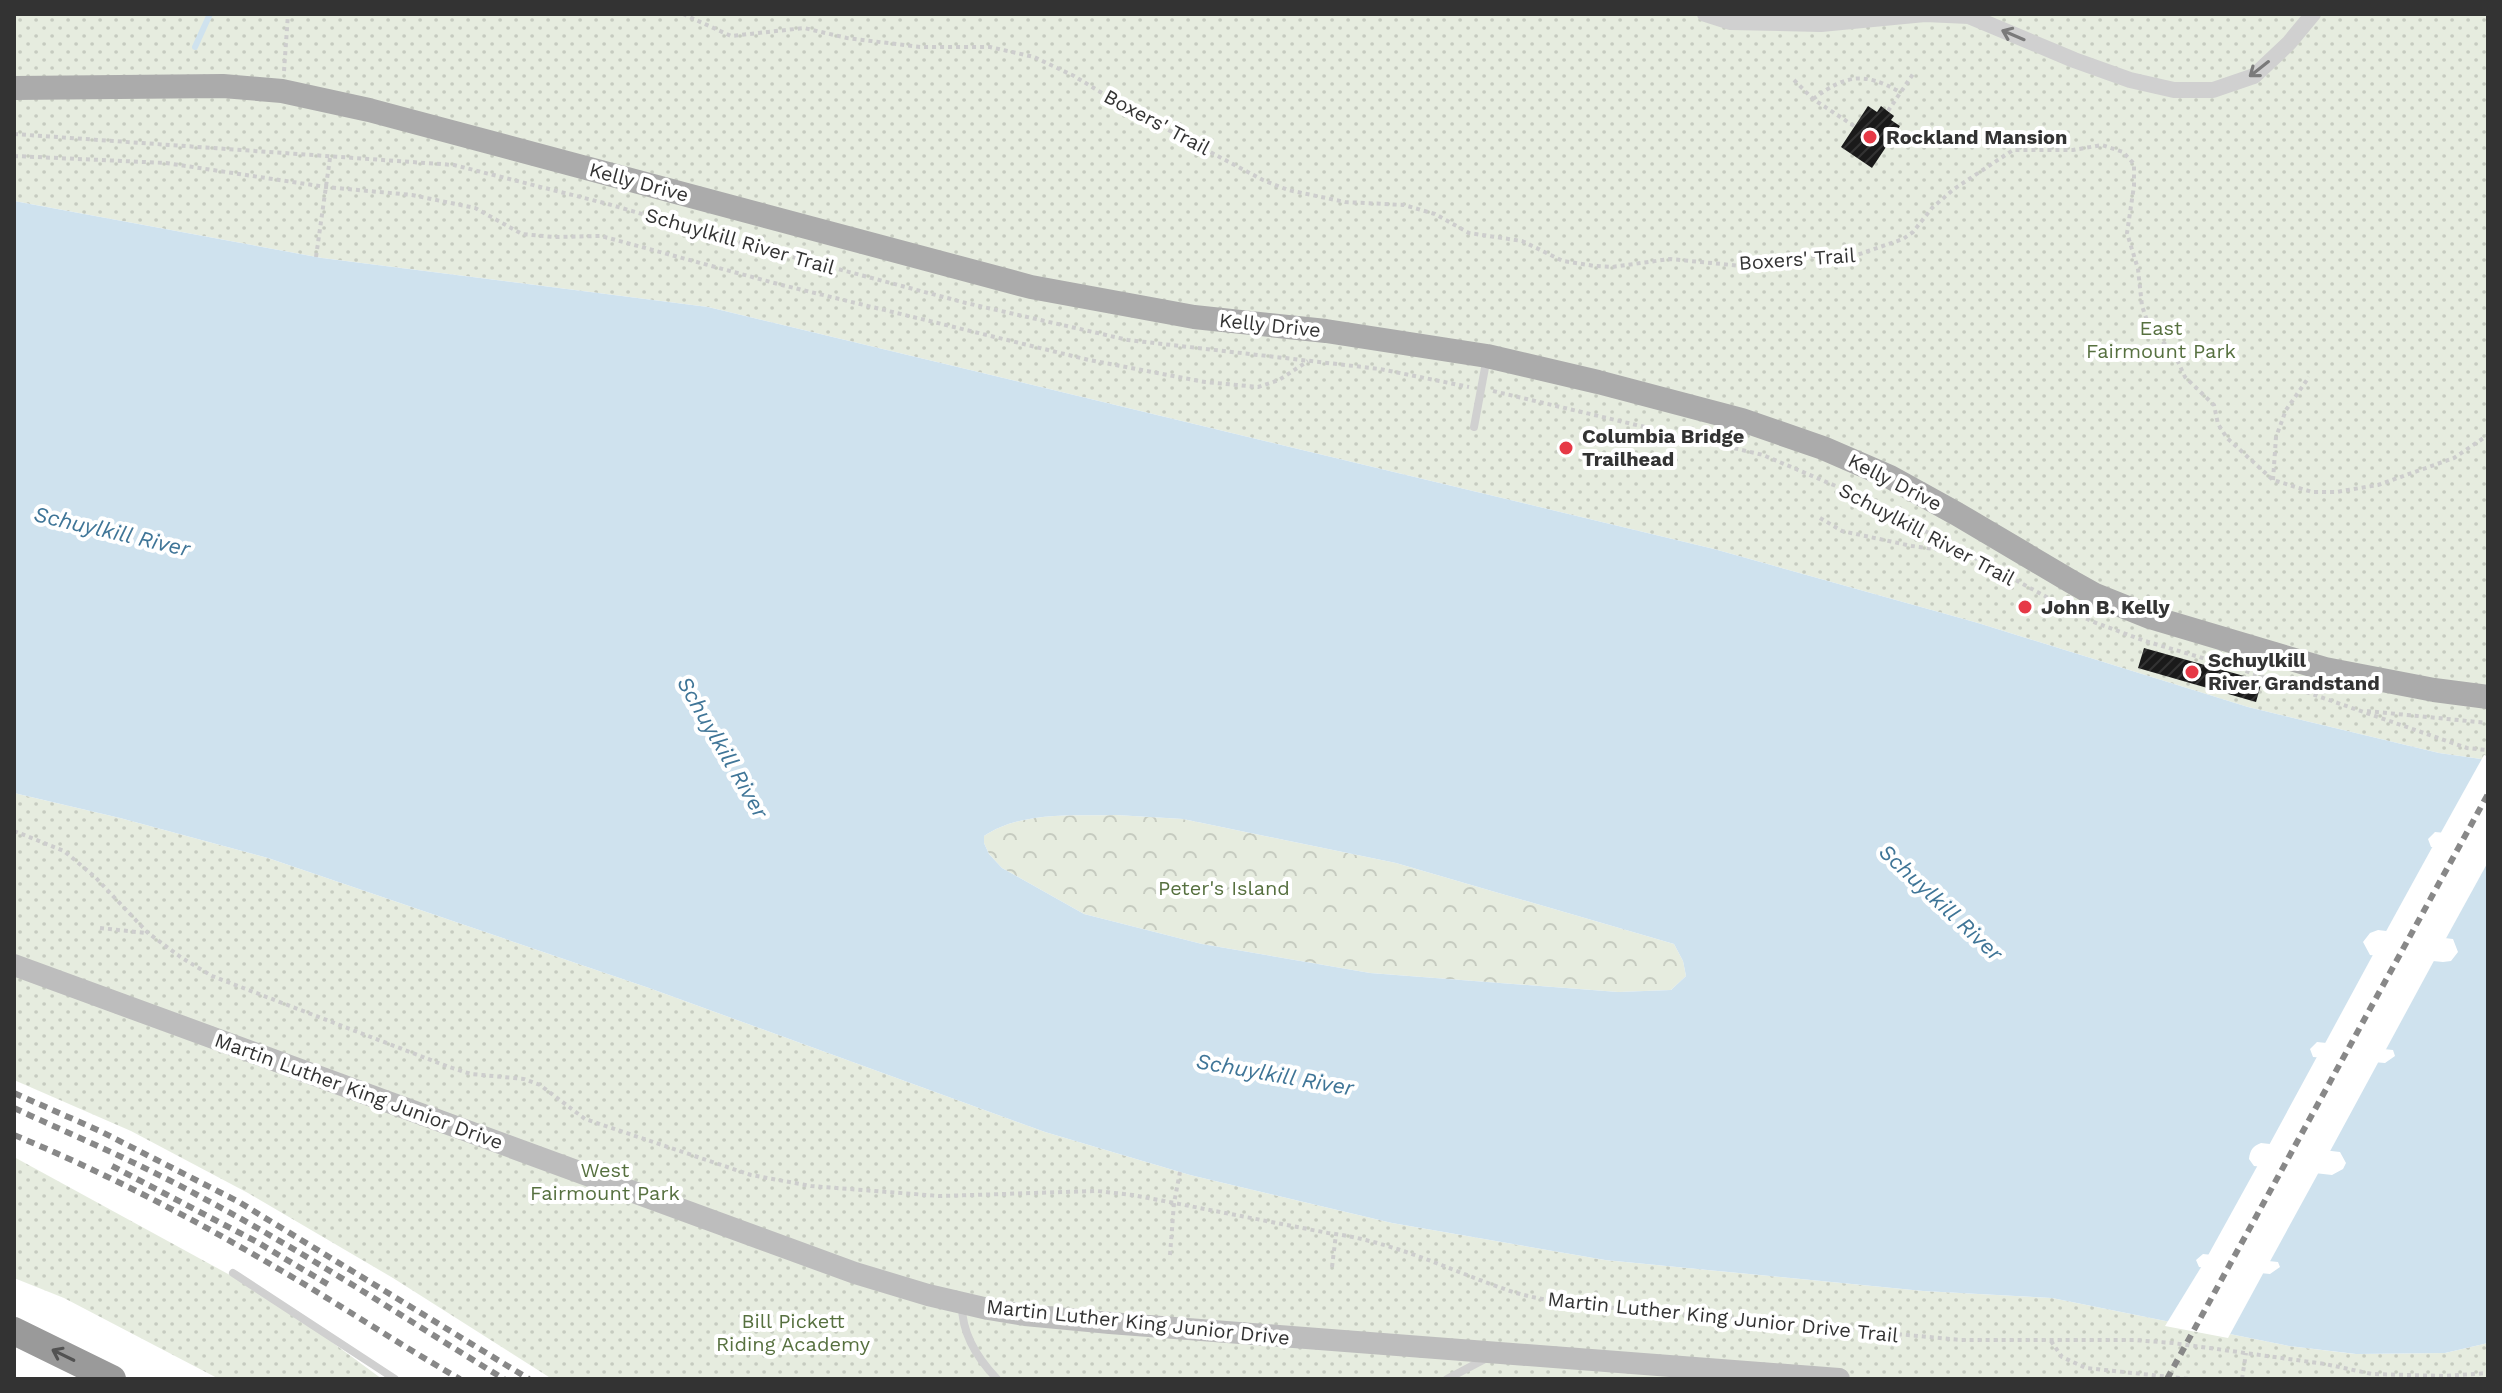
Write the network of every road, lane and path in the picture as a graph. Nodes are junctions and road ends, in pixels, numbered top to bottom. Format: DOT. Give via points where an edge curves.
graph roads {
  1 [pos="288,14"];
  2 [pos="683,14"];
  3 [pos="1705,14"];
  4 [pos="2313,14"];
  5 [pos="1913,74"];
  6 [pos="1794,80"];
  7 [pos="14,88"];
  8 [pos="282,91"];
  9 [pos="1900,92"];
  10 [pos="1813,99"];
  11 [pos="1888,111"];
  12 [pos="1854,126"];
  13 [pos="14,134"];
  14 [pos="14,156"];
  15 [pos="330,158"];
  16 [pos="326,187"];
  17 [pos="316,257"];
  18 [pos="1487,356"];
  19 [pos="1309,361"];
  20 [pos="2309,377"];
  21 [pos="1462,386"];
  22 [pos="1496,392"];
  23 [pos="1474,427"];
  24 [pos="2488,435"];
  25 [pos="2273,480"];
  26 [pos="1820,518"];
  27 [pos="1965,553"];
  28 [pos="2488,697"];
  29 [pos="2357,710"];
  30 [pos="2488,723"];
  31 [pos="2486,750"];
  32 [pos="14,831"];
  33 [pos="100,928"];
  34 [pos="148,933"];
  35 [pos="14,965"];
  36 [pos="1180,1172"];
  37 [pos="1174,1203"];
  38 [pos="1336,1234"];
  39 [pos="1170,1255"];
  40 [pos="1332,1267"];
  41 [pos="233,1273"];
  42 [pos="962,1303"];
  43 [pos="14,1331"];
  44 [pos="2051,1341"];
  45 [pos="1497,1353"];
  46 [pos="2246,1353"];
  47 [pos="2488,1373"];
  48 [pos="2405,1377"];
  49 [pos="112,1379"];
  50 [pos="395,1379"];
  51 [pos="997,1379"];
  52 [pos="1447,1379"];
  53 [pos="1839,1379"];
  54 [pos="2189,1379"];
  55 [pos="2242,1379"];
  1 -- 8 [label="path"];
  2 -- 25 [label="path, Boxers' Trail" via="731,36 804,28 847,38 920,47 990,47 1034,57 1288,190 1345,202 1404,205 1469,233 1522,241 1563,261 1595,266 1670,259 1742,266 1808,256 1851,257 1903,239 1954,189 2013,150 2102,145 2123,152 2134,164 2127,233 2150,329 2174,353 2185,377 2214,405 2227,438"];
  4 -- 3 [label="street, one-way" via="2254,76 2213,90 2174,90 2130,80 1969,16 1925,14 1821,24 1730,22"];
  5 -- 9 [label="path"];
  6 -- 10 [label="path"];
  7 -- 8 [label="main road, Kelly Drive" via="223,86"];
  8 -- 18 [label="main road, Kelly Drive" via="1031,287 1194,317"];
  9 -- 10 [label="path" via="1863,77 1846,80"];
  9 -- 11 [label="path"];
  10 -- 12 [label="path"];
  13 -- 15 [label="path, Schuylkill River Trail"];
  14 -- 16 [label="path" via="166,163"];
  15 -- 16 [label="path"];
  15 -- 19 [label="path, Schuylkill River Trail" via="465,168 1008,314 1128,340"];
  16 -- 17 [label="path"];
  16 -- 19 [label="path" via="412,195 475,208 522,234 601,236 1089,360 1205,382 1258,387"];
  18 -- 23 [label="lane"];
  18 -- 28 [label="main road, Kelly Drive" via="1659,397 1823,448 1922,494 2095,595 2150,617 2325,669"];
  19 -- 21 [label="path, Schuylkill River Trail"];
  20 -- 25 [label="path" via="2286,410 2276,437"];
  22 -- 27 [label="path, Schuylkill River Trail" via="1763,455 1864,498"];
  24 -- 25 [label="path, Boxers' Trail" via="2454,458 2378,485 2312,492"];
  26 -- 27 [label="path" via="1842,531"];
  27 -- 29 [label="path, Schuylkill River Trail" via="2119,632"];
  29 -- 30 [label="path"];
  29 -- 31 [label="path, Schuylkill River Trail"];
  32 -- 34 [label="path, Martin Luther King Junior Drive Trail" via="64,851"];
  33 -- 34 [label="path"];
  34 -- 37 [label="path, Martin Luther King Junior Drive Trail" via="212,976 471,1074 532,1082 585,1119 751,1175 811,1186 939,1196 1097,1191"];
  35 -- 42 [label="main road, Martin Luther King Junior Drive" via="855,1273"];
  36 -- 37 [label="path"];
  37 -- 38 [label="path, Martin Luther King Junior Drive Trail"];
  37 -- 39 [label="path"];
  38 -- 40 [label="path"];
  38 -- 44 [label="path, Martin Luther King Junior Drive Trail" via="1393,1246 1539,1299 1892,1335"];
  41 -- 50 [label="lane"];
  42 -- 45 [label="main road, Martin Luther King Junior Drive" via="1110,1323"];
  42 -- 51 [label="lane" via="970,1342"];
  49 -- 43 [label="highway, one-way"];
  44 -- 46 [label="path, Martin Luther King Junior Drive Trail" via="2134,1340"];
  44 -- 54 [label="path" via="2062,1357 2086,1368"];
  45 -- 52 [label="lane"];
  45 -- 53 [label="main road, Martin Luther King Junior Drive"];
  46 -- 48 [label="path, Martin Luther King Junior Drive Trail"];
  46 -- 55 [label="path"];
  47 -- 48 [label="path, Martin Luther King Junior Drive Trail"];
}
